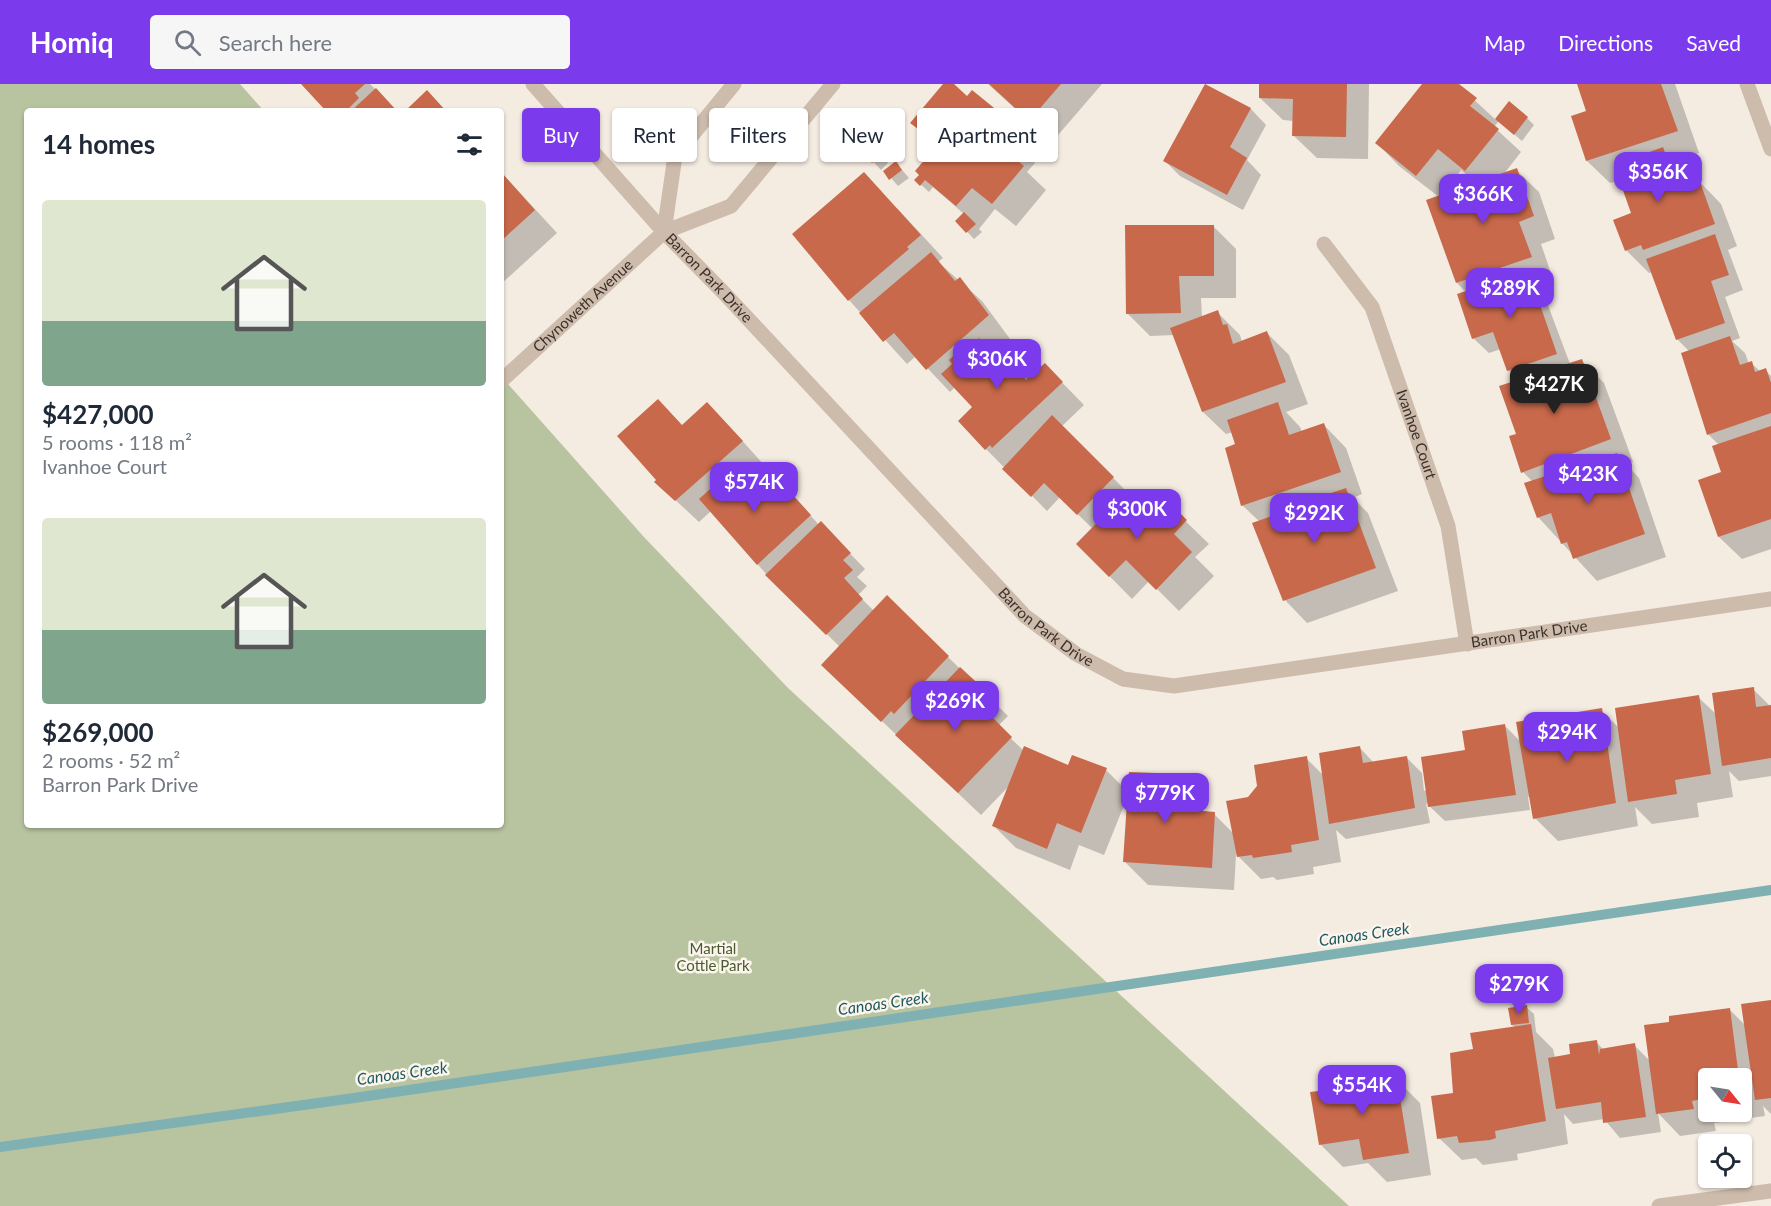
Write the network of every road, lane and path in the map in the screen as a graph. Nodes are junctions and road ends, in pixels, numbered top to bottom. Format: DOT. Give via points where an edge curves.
graph roads {
  1 [pos="533,84"];
  2 [pos="734,84"];
  3 [pos="833,84"];
  4 [pos="1747,84"];
  5 [pos="1771,149"];
  6 [pos="664,232"];
  7 [pos="1324,244"];
  8 [pos="504,378"];
  9 [pos="1771,599"];
  10 [pos="1467,644"];
  11 [pos="1771,1191"];
  12 [pos="1659,1206"];
  1 -- 6 [label="street, Barron Park Drive"];
  2 -- 6 [label="street" via="675,156"];
  3 -- 6 [label="street, Chynoweth Avenue" via="731,206"];
  4 -- 5 [label="street"];
  6 -- 8 [label="street, Chynoweth Avenue"];
  6 -- 10 [label="street, Barron Park Drive" via="1025,616 1076,654 1123,679 1174,686"];
  7 -- 10 [label="street, Ivanhoe Court" via="1372,307 1448,526"];
  9 -- 10 [label="street, Barron Park Drive"];
  11 -- 12 [label="street"];
}
